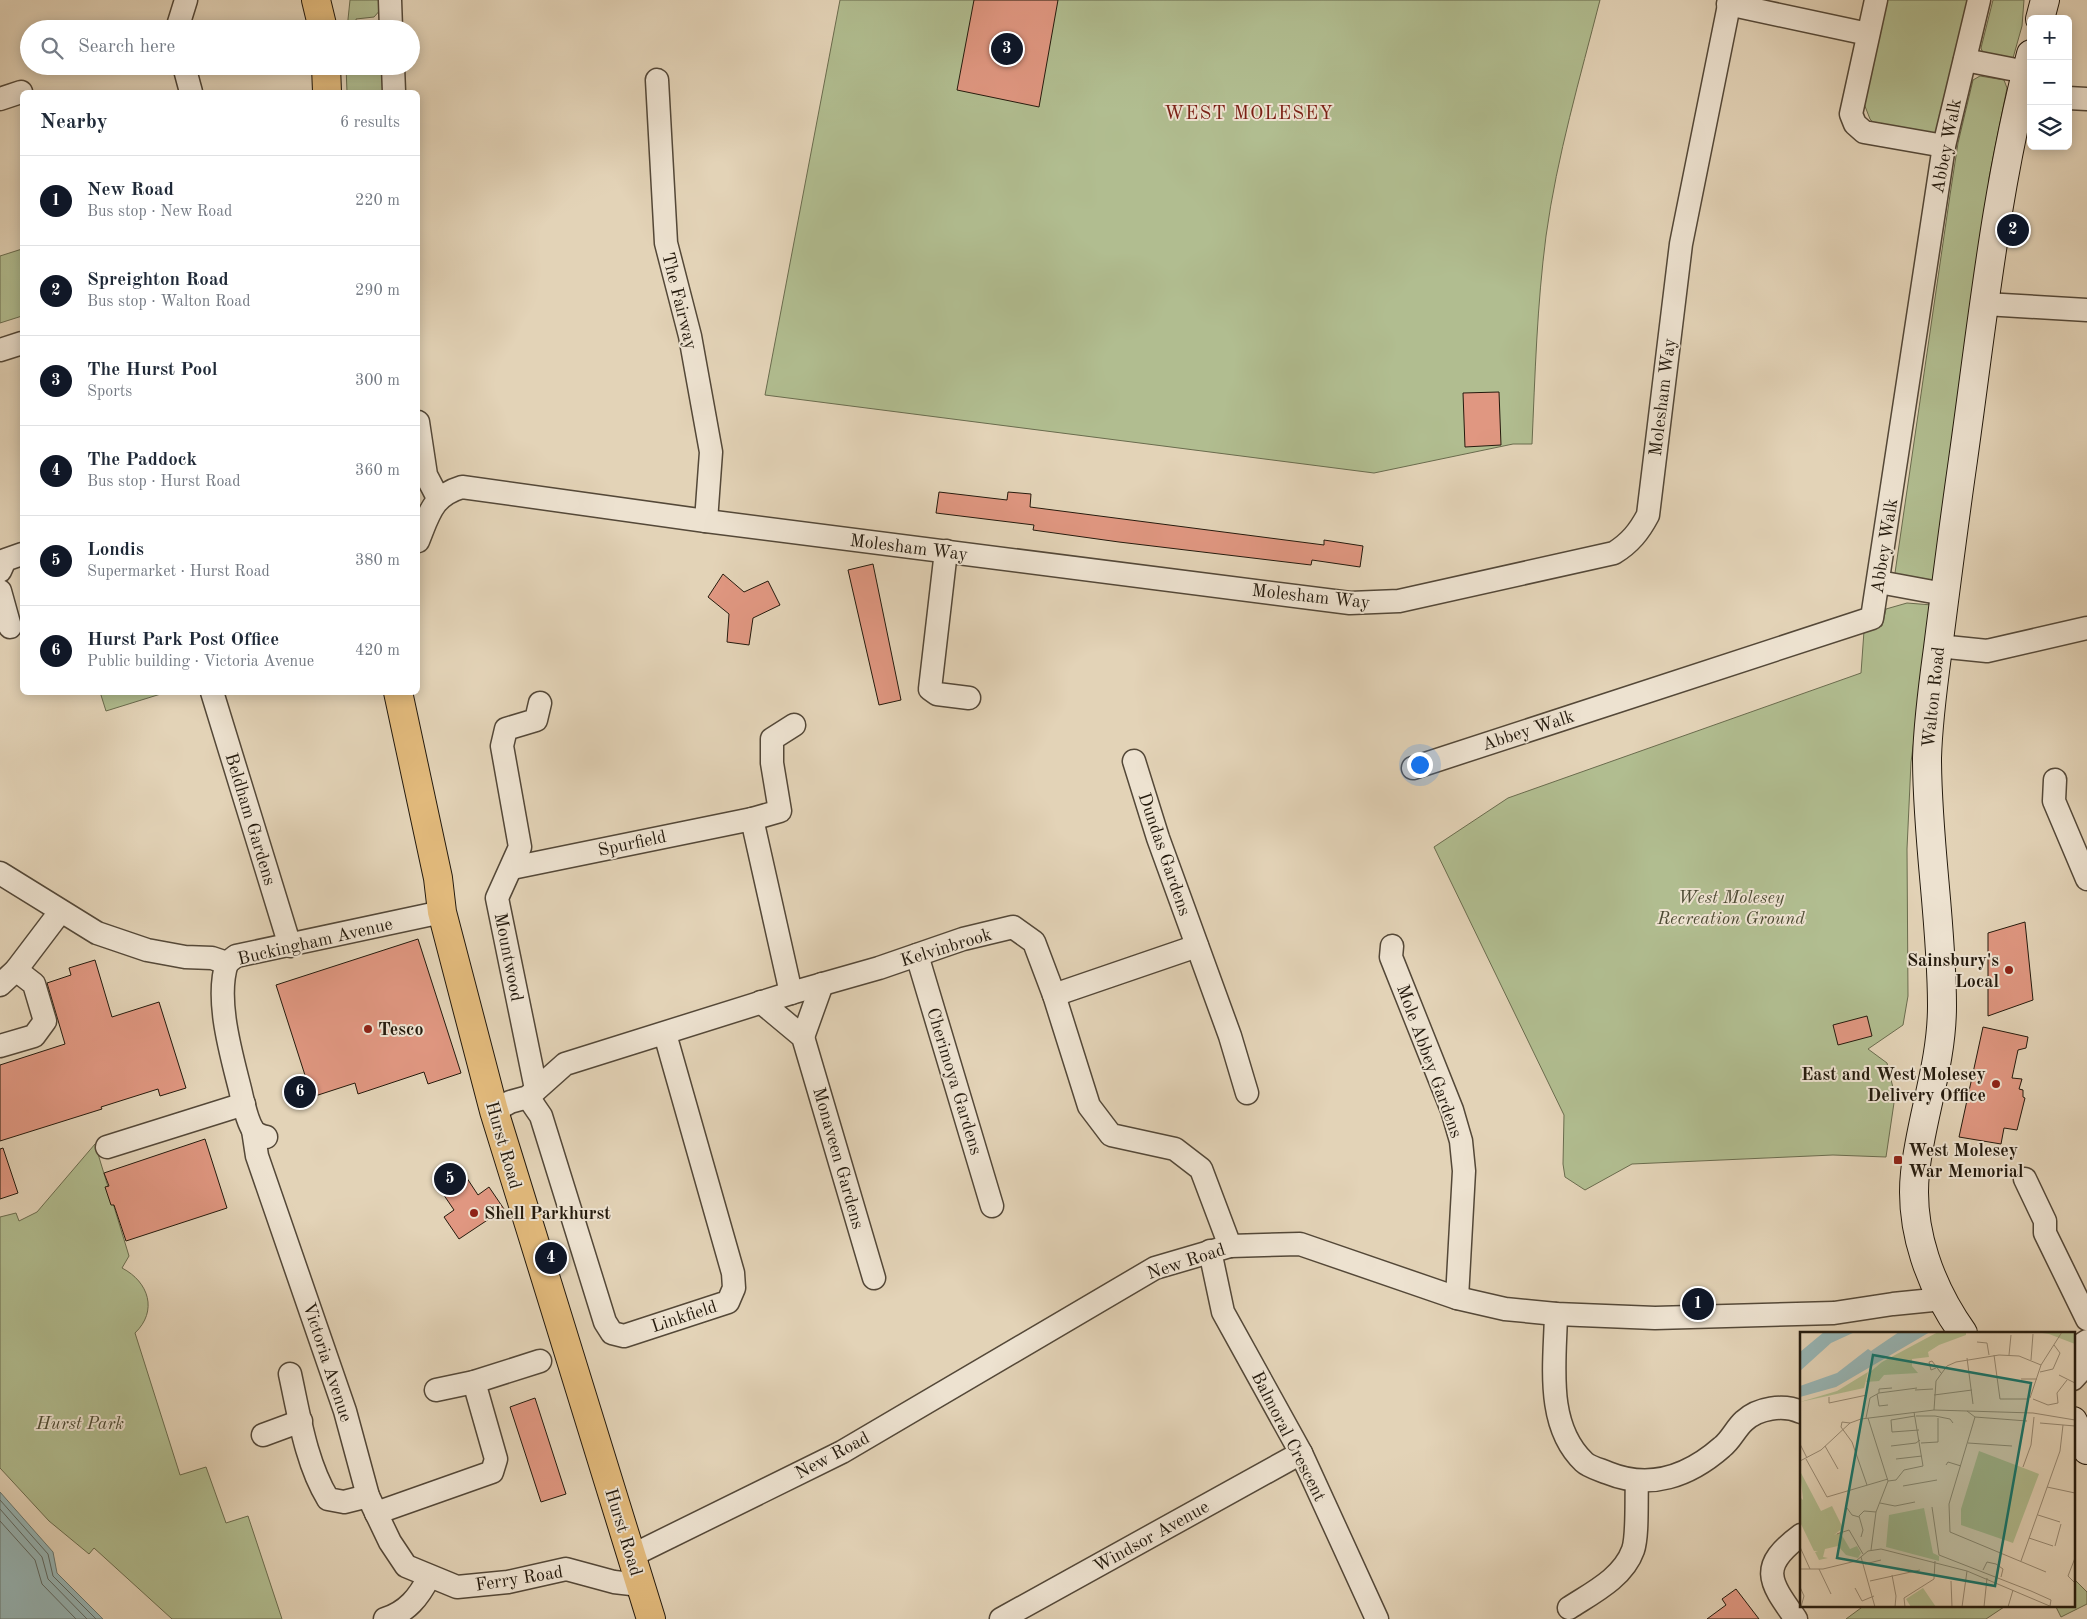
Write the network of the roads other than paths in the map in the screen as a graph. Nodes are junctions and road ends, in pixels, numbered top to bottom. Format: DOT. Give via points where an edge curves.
graph roads {
  1 [pos="169,0"];
  2 [pos="186,0"];
  3 [pos="316,0"];
  4 [pos="334,0"];
  5 [pos="390,0"];
  6 [pos="1876,0"];
  7 [pos="1979,0"];
  8 [pos="2045,0"];
  9 [pos="1729,2"];
  10 [pos="2041,15"];
  11 [pos="173,20"];
  12 [pos="178,20"];
  13 [pos="322,20"];
  14 [pos="328,20"];
  15 [pos="391,20"];
  16 [pos="1868,34"];
  17 [pos="1965,60"];
  18 [pos="186,75"];
  19 [pos="326,75"];
  20 [pos="393,75"];
  21 [pos="657,80"];
  22 [pos="2027,80"];
  23 [pos="190,90"];
  24 [pos="326,90"];
  25 [pos="394,90"];
  26 [pos="20,92"];
  27 [pos="0,98"];
  28 [pos="2072,98"];
  29 [pos="2087,99"];
  30 [pos="1944,146"];
  31 [pos="1985,304"];
  32 [pos="2087,310"];
  33 [pos="20,344"];
  34 [pos="0,350"];
  35 [pos="420,435"];
  36 [pos="438,498"];
  37 [pos="706,521"];
  38 [pos="420,536"];
  39 [pos="946,551"];
  40 [pos="20,555"];
  41 [pos="0,571"];
  42 [pos="1879,582"];
  43 [pos="0,591"];
  44 [pos="1944,594"];
  45 [pos="11,627"];
  46 [pos="2087,628"];
  47 [pos="1938,646"];
  48 [pos="213,695"];
  49 [pos="399,695"];
  50 [pos="969,698"];
  51 [pos="540,703"];
  52 [pos="794,725"];
  53 [pos="1134,761"];
  54 [pos="1413,768"];
  55 [pos="2055,780"];
  56 [pos="752,819"];
  57 [pos="512,868"];
  58 [pos="0,873"];
  59 [pos="2087,879"];
  60 [pos="60,912"];
  61 [pos="442,912"];
  62 [pos="290,946"];
  63 [pos="1197,946"];
  64 [pos="1392,946"];
  65 [pos="917,955"];
  66 [pos="227,963"];
  67 [pos="8,977"];
  68 [pos="822,984"];
  69 [pos="791,993"];
  70 [pos="1054,995"];
  71 [pos="761,1002"];
  72 [pos="665,1034"];
  73 [pos="803,1037"];
  74 [pos="0,1046"];
  75 [pos="532,1093"];
  76 [pos="1247,1093"];
  77 [pos="244,1104"];
  78 [pos="494,1111"];
  79 [pos="107,1147"];
  80 [pos="2025,1178"];
  81 [pos="992,1206"];
  82 [pos="1220,1248"];
  83 [pos="874,1278"];
  84 [pos="1938,1288"];
  85 [pos="1457,1298"];
  86 [pos="1556,1314"];
  87 [pos="2087,1319"];
  88 [pos="1962,1332"];
  89 [pos="2087,1341"];
  90 [pos="2074,1349"];
  91 [pos="540,1362"];
  92 [pos="2087,1364"];
  93 [pos="290,1374"];
  94 [pos="2074,1378"];
  95 [pos="474,1382"];
  96 [pos="436,1390"];
  97 [pos="1800,1406"];
  98 [pos="301,1421"];
  99 [pos="2074,1422"];
  100 [pos="263,1435"];
  101 [pos="2087,1450"];
  102 [pos="1301,1453"];
  103 [pos="1637,1481"];
  104 [pos="372,1505"];
  105 [pos="1800,1536"];
  106 [pos="631,1556"];
  107 [pos="429,1577"];
  108 [pos="640,1585"];
  109 [pos="1571,1599"];
  110 [pos="410,1614"];
  111 [pos="384,1619"];
  112 [pos="651,1619"];
  113 [pos="1002,1619"];
  114 [pos="1377,1619"];
  115 [pos="1796,1619"];
  1 -- 11 [label="street"];
  2 -- 12 [label="street"];
  3 -- 13 [label="main road"];
  4 -- 14 [label="main road"];
  5 -- 15 [label="street"];
  6 -- 16 [label="street"];
  7 -- 17 [label="street, Abbey Walk"];
  8 -- 10 [label="main road"];
  9 -- 16 [label="street"];
  9 -- 39 [label="street, Molesham Way" via="1681,244 1648,515 1629,543 1614,553 1399,601 1375,603 1350,603"];
  16 -- 30 [label="street" via="1852,114 1855,124 1864,132"];
  17 -- 22 [label="street"];
  17 -- 30 [label="street, Abbey Walk"];
  18 -- 23 [label="street"];
  19 -- 24 [label="main road"];
  20 -- 25 [label="street"];
  21 -- 37 [label="street, The Fairway" via="666,243 690,336 711,452"];
  22 -- 31 [label="main road, Walton Road"];
  26 -- 27 [label="street"];
  28 -- 29 [label="street"];
  30 -- 42 [label="street, Abbey Walk"];
  31 -- 32 [label="street"];
  31 -- 44 [label="main road, Walton Road"];
  33 -- 34 [label="street"];
  35 -- 36 [label="street" via="426,475"];
  36 -- 37 [label="street, Molesham Way" via="462,487"];
  36 -- 38 [label="street"];
  37 -- 39 [label="street, Molesham Way"];
  39 -- 50 [label="street" via="930,689 937,694"];
  40 -- 41 [label="street" via="5,560"];
  42 -- 44 [label="street"];
  42 -- 54 [label="street, Abbey Walk" via="1872,618"];
  43 -- 45 [label="street"];
  44 -- 47 [label="main road, Walton Road"];
  46 -- 47 [label="street" via="1987,651"];
  47 -- 84 [label="main road, Walton Road" via="1927,758 1942,1022 1938,1061 1920,1141 1914,1186 1919,1236"];
  48 -- 62 [label="street, Beldham Gardens"];
  49 -- 61 [label="main road, Hurst Road" via="438,878"];
  51 -- 57 [label="street, Mountwood" via="536,720 506,729 502,746 520,847"];
  52 -- 56 [label="street, Spurfield" via="772,739 772,763 780,811"];
  53 -- 63 [label="street, Dundas Gardens"];
  55 -- 59 [label="street" via="2054,801"];
  56 -- 57 [label="street, Spurfield"];
  56 -- 69 [label="street"];
  57 -- 75 [label="street, Mountwood" via="497,898"];
  58 -- 60 [label="street, Buckingham Avenue"];
  60 -- 66 [label="street, Buckingham Avenue" via="97,933 147,950 212,958"];
  60 -- 67 [label="street"];
  61 -- 62 [label="street, Buckingham Avenue"];
  61 -- 78 [label="main road, Hurst Road"];
  62 -- 66 [label="street, Buckingham Avenue" via="236,956"];
  63 -- 70 [label="street"];
  63 -- 76 [label="street, Dundas Gardens"];
  64 -- 85 [label="street, Mole Abbey Gardens" via="1391,957 1452,1110 1461,1141 1464,1171"];
  65 -- 68 [label="street, Kelvinbrook"];
  65 -- 70 [label="street, Kelvinbrook" via="1013,927 1034,942"];
  65 -- 81 [label="street, Cherimoya Gardens"];
  66 -- 77 [label="street, Victoria Avenue" via="223,987 228,1040"];
  67 -- 74 [label="street" via="34,984 44,1021 34,1036"];
  68 -- 69 [label="street, Kelvinbrook"];
  68 -- 73 [label="street"];
  69 -- 71 [label="street, Kelvinbrook"];
  70 -- 82 [label="street, Kelvinbrook" via="1089,1106 1111,1135 1175,1149 1200,1169"];
  71 -- 72 [label="street, Kelvinbrook"];
  71 -- 73 [label="street"];
  72 -- 75 [label="street, Kelvinbrook" via="565,1064"];
  72 -- 75 [label="street, Linkfield" via="733,1272 734,1288 728,1302 624,1336 612,1333"];
  73 -- 83 [label="street, Monaveen Gardens"];
  75 -- 78 [label="street, Kelvinbrook"];
  77 -- 79 [label="street"];
  77 -- 104 [label="street, Victoria Avenue" via="262,1134 257,1156 345,1411"];
  78 -- 106 [label="main road, Hurst Road"];
  80 -- 87 [label="street" via="2045,1221 2045,1233"];
  82 -- 85 [label="street, New Road" via="1300,1244"];
  82 -- 102 [label="street, Balmoral Crescent" via="1223,1312"];
  82 -- 106 [label="street, New Road" via="1155,1268 842,1452"];
  84 -- 86 [label="street, New Road" via="1893,1304 1834,1314 1655,1318"];
  84 -- 88 [label="main road, Walton Road"];
  85 -- 86 [label="street, New Road" via="1505,1309"];
  86 -- 103 [label="street" via="1554,1389 1563,1433 1585,1463 1624,1480"];
  89 -- 90 [label="street"];
  91 -- 95 [label="street"];
  92 -- 94 [label="street"];
  93 -- 98 [label="street"];
  95 -- 96 [label="street"];
  95 -- 104 [label="street" via="496,1459 492,1472"];
  97 -- 103 [label="street" via="1760,1411 1744,1420 1723,1447 1689,1472 1657,1482"];
  98 -- 100 [label="street"];
  98 -- 104 [label="street" via="320,1485 328,1499"];
  99 -- 101 [label="main road"];
  102 -- 113 [label="street, Windsor Avenue"];
  102 -- 114 [label="street, Balmoral Crescent"];
  103 -- 109 [label="street" via="1634,1549 1623,1568 1606,1584"];
  104 -- 107 [label="street, Victoria Avenue" via="406,1566"];
  105 -- 115 [label="street" via="1780,1550 1771,1574 1777,1592"];
  106 -- 108 [label="main road, Hurst Road"];
  107 -- 108 [label="street, Ferry Road" via="457,1587 508,1582 566,1569 614,1582"];
  107 -- 110 [label="street"];
  108 -- 112 [label="main road, Hurst Road"];
  110 -- 111 [label="street"];
}
